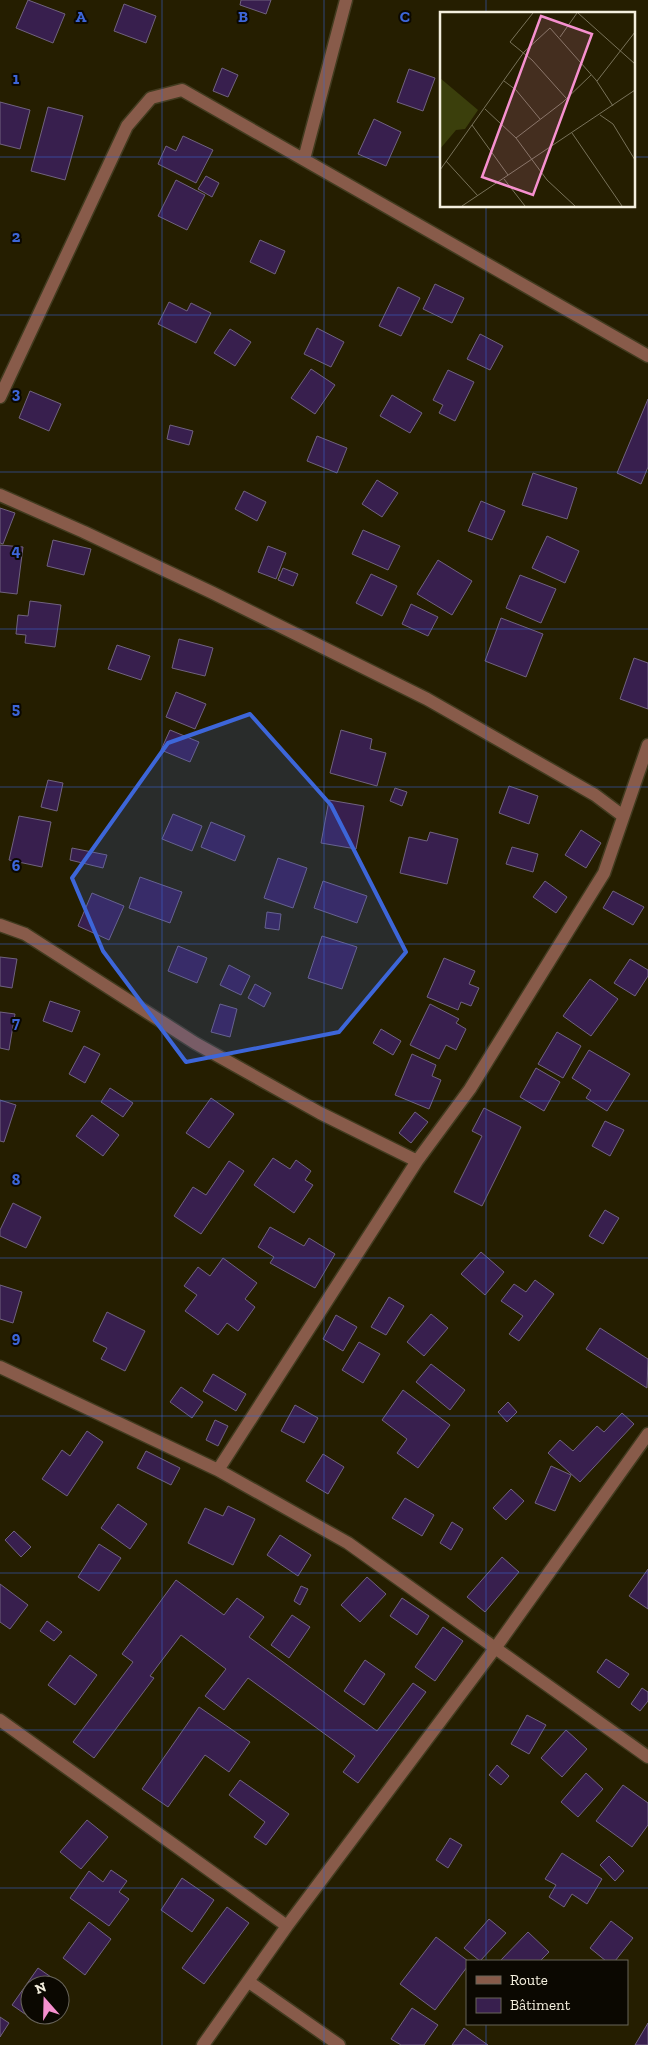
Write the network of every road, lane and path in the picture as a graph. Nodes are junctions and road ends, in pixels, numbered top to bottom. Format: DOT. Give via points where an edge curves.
graph roads {
  1 [pos="346,0"];
  2 [pos="304,159"];
  3 [pos="648,356"];
  4 [pos="0,397"];
  5 [pos="0,495"];
  6 [pos="648,745"];
  7 [pos="623,816"];
  8 [pos="0,925"];
  9 [pos="417,1161"];
  10 [pos="0,1367"];
  11 [pos="648,1434"];
  12 [pos="218,1470"];
  13 [pos="496,1647"];
  14 [pos="0,1720"];
  15 [pos="648,1757"];
  16 [pos="287,1926"];
  17 [pos="249,1982"];
  18 [pos="203,2045"];
  19 [pos="339,2045"];
  1 -- 2 [label="street"];
  2 -- 3 [label="street"];
  2 -- 4 [label="street" via="182,90 151,98 126,126"];
  5 -- 7 [label="street" via="213,592 427,699 595,795"];
  6 -- 7 [label="street"];
  7 -- 9 [label="street" via="604,873 470,1089"];
  8 -- 9 [label="street" via="25,934 195,1043"];
  9 -- 12 [label="street"];
  10 -- 12 [label="street"];
  11 -- 13 [label="street"];
  12 -- 13 [label="street" via="348,1542"];
  13 -- 15 [label="street"];
  13 -- 16 [label="street"];
  14 -- 16 [label="street"];
  16 -- 17 [label="street"];
  17 -- 18 [label="street"];
  17 -- 19 [label="street"];
}
